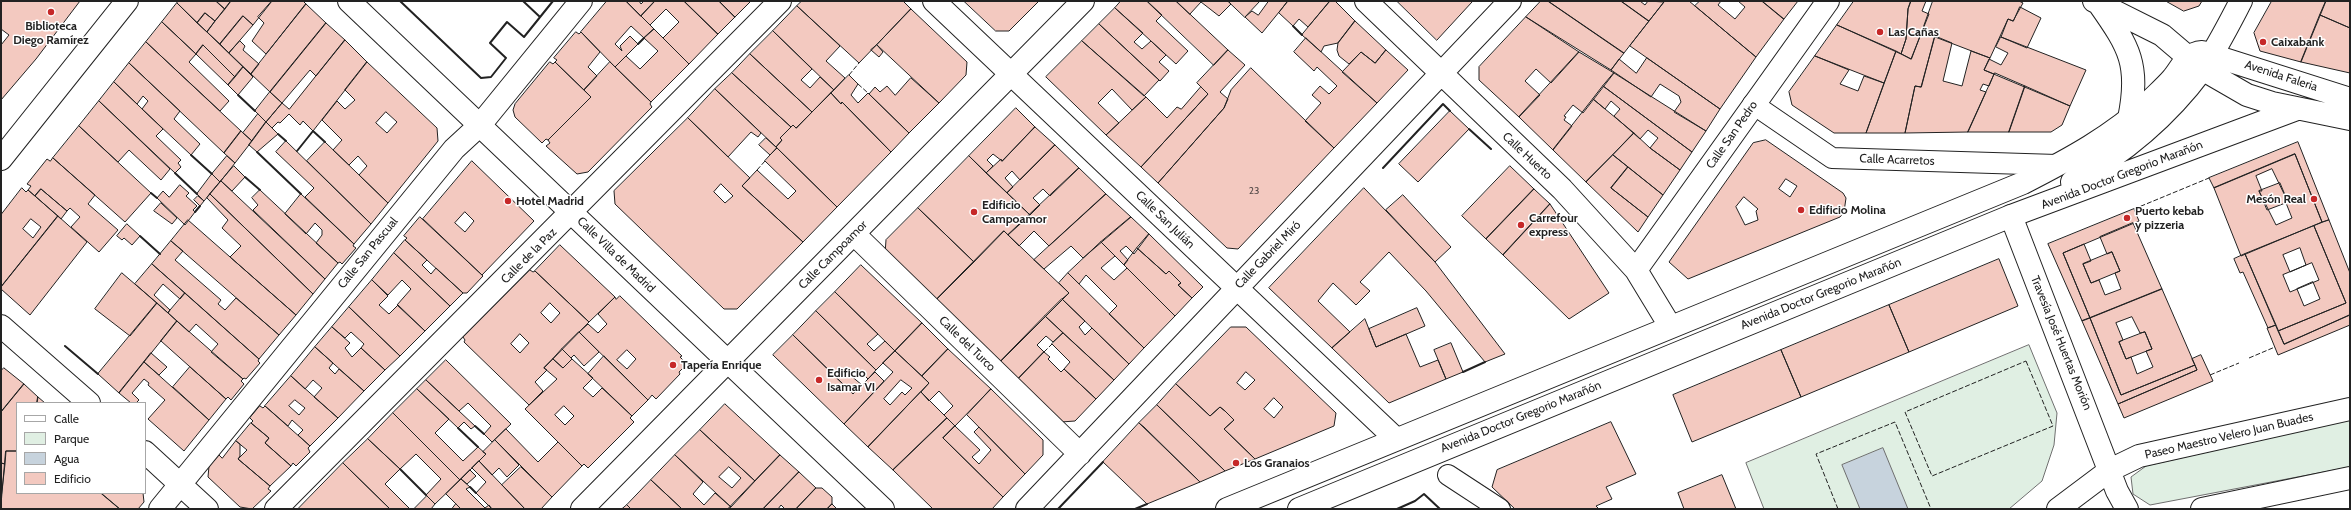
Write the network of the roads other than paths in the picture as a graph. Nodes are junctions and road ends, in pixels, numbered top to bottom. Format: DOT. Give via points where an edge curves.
graph roads {
  1 [pos="127,1"];
  2 [pos="349,1"];
  3 [pos="581,1"];
  4 [pos="780,1"];
  5 [pos="934,1"];
  6 [pos="1084,1"];
  7 [pos="1366,1"];
  8 [pos="1510,1"];
  9 [pos="1828,1"];
  10 [pos="2241,1"];
  11 [pos="2096,2"];
  12 [pos="2200,61"];
  13 [pos="1011,74"];
  14 [pos="1442,74"];
  15 [pos="2350,99"];
  16 [pos="1753,104"];
  17 [pos="2297,109"];
  18 [pos="2129,119"];
  19 [pos="2350,119"];
  20 [pos="480,125"];
  21 [pos="1,159"];
  22 [pos="2057,165"];
  23 [pos="572,213"];
  24 [pos="2011,216"];
  25 [pos="854,234"];
  26 [pos="1636,270"];
  27 [pos="1237,288"];
  28 [pos="1,326"];
  29 [pos="1670,326"];
  30 [pos="728,361"];
  31 [pos="89,402"];
  32 [pos="2350,409"];
  33 [pos="1396,439"];
  34 [pos="146,453"];
  35 [pos="1080,454"];
  36 [pos="2110,470"];
  37 [pos="1448,475"];
  38 [pos="2350,478"];
  39 [pos="181,483"];
  40 [pos="160,509"];
  41 [pos="207,509"];
  42 [pos="276,509"];
  43 [pos="582,509"];
  44 [pos="883,509"];
  45 [pos="1027,509"];
  46 [pos="1227,509"];
  47 [pos="1299,509"];
  48 [pos="1500,509"];
  49 [pos="2058,509"];
  50 [pos="2127,509"];
  51 [pos="2202,509"];
  1 -- 21 [label="street"];
  2 -- 20 [label="street, Calle Villa de Madrid"];
  3 -- 20 [label="street, Calle San Pascual"];
  4 -- 23 [label="street, Calle de la Paz"];
  5 -- 13 [label="street, Calle San Julián"];
  6 -- 13 [label="street, Calle Campoamor"];
  7 -- 14 [label="street, Calle Huerto"];
  8 -- 14 [label="street, Calle Gabriel Miró"];
  9 -- 16 [label="street, Calle San Pedro"];
  10 -- 12 [label="street"];
  11 -- 12 [label="street" via="2162,35"];
  11 -- 18 [label="street" via="2126,45 2132,63 2135,91"];
  12 -- 15 [label="street, Avenida Faleria"];
  12 -- 17 [label="street" via="2247,94 2272,104"];
  12 -- 18 [label="street" via="2172,79"];
  12 -- 24 [label="street" via="2180,97 2155,123 2124,149 2093,171"];
  13 -- 25 [label="street, Calle Campoamor"];
  13 -- 27 [label="street, Calle San Julián"];
  14 -- 26 [label="street, Calle Huerto" via="1562,189"];
  14 -- 27 [label="street, Calle Gabriel Miró"];
  16 -- 22 [label="street, Calle Acarretos" via="1832,158"];
  16 -- 26 [label="street, Calle San Pedro"];
  17 -- 19 [label="street"];
  17 -- 24 [label="street, Avenida Doctor Gregorio Marañón"];
  18 -- 22 [label="street"];
  20 -- 23 [label="street, Calle Villa de Madrid"];
  20 -- 39 [label="street, Calle San Pascual" via="454,149"];
  22 -- 29 [label="street" via="2023,183"];
  23 -- 30 [label="street, Calle Villa de Madrid"];
  23 -- 42 [label="street, Calle de la Paz"];
  24 -- 36 [label="street, Travesía José Huertas Morión"];
  24 -- 47 [label="street, Avenida Doctor Gregorio Marañón"];
  25 -- 30 [label="street, Calle Campoamor"];
  25 -- 35 [label="street, Calle del Turco"];
  26 -- 29 [label="street, Calle Huerto"];
  27 -- 33 [label="street, Calle San Julián"];
  27 -- 35 [label="street, Calle Gabriel Miró"];
  28 -- 31 [label="street"];
  29 -- 33 [label="street"];
  30 -- 43 [label="street, Calle Campoamor"];
  30 -- 44 [label="street, Calle Villa de Madrid"];
  32 -- 36 [label="street, Paseo Maestro Velero Juan Buades" via="2138,456"];
  33 -- 46 [label="street"];
  34 -- 39 [label="street"];
  35 -- 45 [label="street, Calle Gabriel Miró"];
  36 -- 49 [label="street, Paseo Maestro Velero Juan Buades"];
  36 -- 50 [label="street" via="2121,501"];
  37 -- 48 [label="street"];
  38 -- 51 [label="street"];
  39 -- 40 [label="street, Calle San Pascual"];
  39 -- 41 [label="street"];
}
